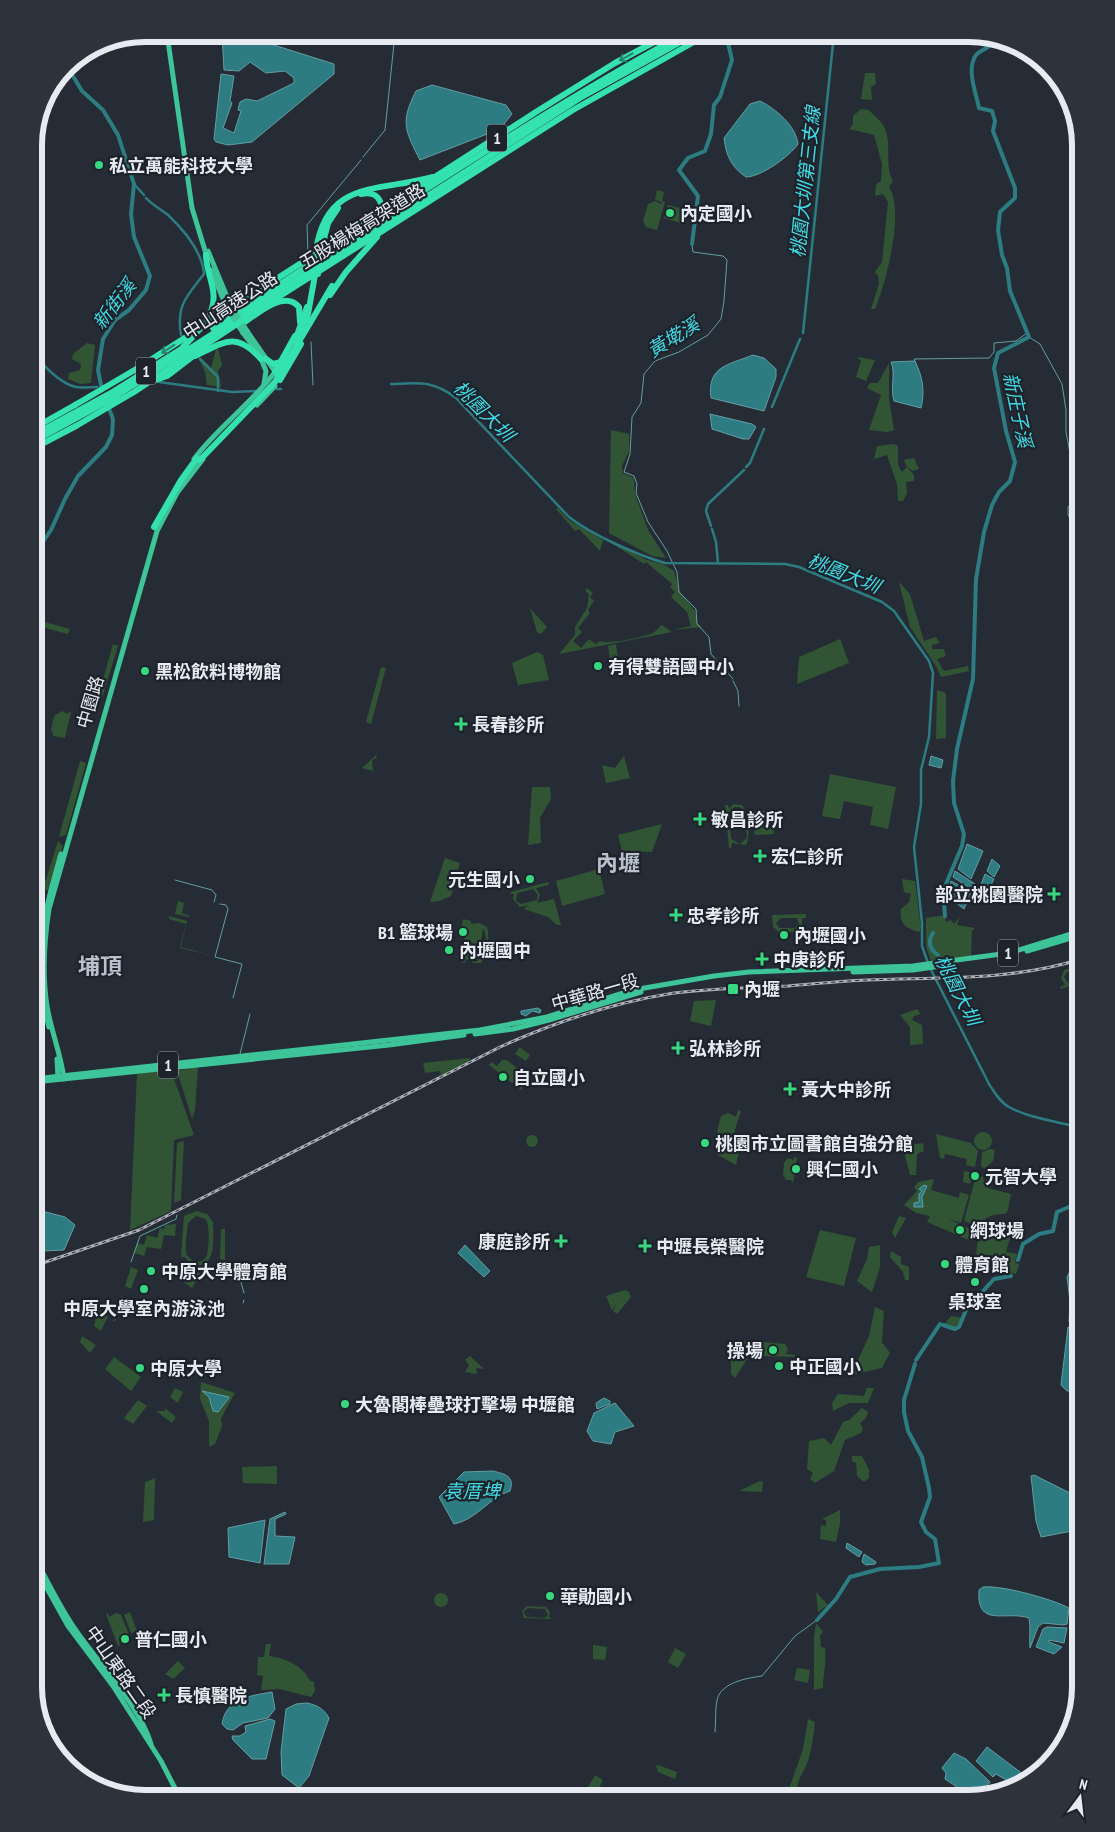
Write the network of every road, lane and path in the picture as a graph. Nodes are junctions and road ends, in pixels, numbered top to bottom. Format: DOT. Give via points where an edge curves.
graph roads {
  1 [pos="170,43"];
  2 [pos="170,43"];
  3 [pos="653,43"];
  4 [pos="668,43"];
  5 [pos="679,43"];
  6 [pos="692,43"];
  7 [pos="543,119"];
  8 [pos="522,132"];
  9 [pos="460,168"];
  10 [pos="426,196"];
  11 [pos="377,237"];
  12 [pos="352,238"];
  13 [pos="318,251"];
  14 [pos="206,255"];
  15 [pos="315,275"];
  16 [pos="228,305"];
  17 [pos="304,325"];
  18 [pos="245,332"];
  19 [pos="292,344"];
  20 [pos="299,348"];
  21 [pos="181,349"];
  22 [pos="262,357"];
  23 [pos="285,357"];
  24 [pos="189,359"];
  25 [pos="276,377"];
  26 [pos="264,385"];
  27 [pos="112,396"];
  28 [pos="102,401"];
  29 [pos="43,423"];
  30 [pos="43,431"];
  31 [pos="43,436"];
  32 [pos="43,443"];
  33 [pos="199,459"];
  34 [pos="187,478"];
  35 [pos="154,527"];
  36 [pos="42,926"];
  37 [pos="1072,933"];
  38 [pos="1072,938"];
  39 [pos="930,966"];
  40 [pos="42,994"];
  41 [pos="271,1056"];
  42 [pos="59,1063"];
  43 [pos="71,1075"];
  44 [pos="50,1077"];
  45 [pos="42,1078"];
  46 [pos="61,1078"];
  47 [pos="42,1079"];
  48 [pos="42,1571"];
  49 [pos="42,1579"];
  50 [pos="152,1747"];
  51 [pos="175,1789"];
  1 -- 14 [label="main road" via="192,208"];
  2 -- 16 [label="main road" via="196,216"];
  3 -- 29 [label="highway, 五股楊梅高架道路 / 1, one-way, bridge" via="562,96 138,368"];
  4 -- 7 [label="highway, 中山高速公路 / 1" via="615,72"];
  5 -- 7 [label="highway, 中山高速公路 / 1"];
  6 -- 32 [label="highway, 五股楊梅高架道路 / 1, bridge" via="573,110 134,392"];
  7 -- 8 [label="highway, 中山高速公路 / 1"];
  8 -- 9 [label="highway, 中山高速公路 / 1"];
  8 -- 10 [label="highway, 中山高速公路 / 1"];
  9 -- 12 [label="highway, 中山高速公路 / 1"];
  9 -- 13 [label="highway" via="409,184 358,191 332,212"];
  10 -- 11 [label="highway"];
  10 -- 27 [label="highway, 中山高速公路 / 1"];
  11 -- 20 [label="highway" via="342,277"];
  11 -- 33 [label="highway, bridge" via="356,256 332,286 275,382"];
  12 -- 13 [label="highway" via="381,213 379,198 372,193 356,195 336,210"];
  12 -- 21 [label="highway, 中山高速公路 / 1"];
  13 -- 15 [label="highway, bridge"];
  14 -- 16 [label="main road" via="216,285"];
  14 -- 21 [label="highway" via="214,305 209,320"];
  15 -- 17 [label="highway"];
  15 -- 20 [label="highway" via="311,312"];
  15 -- 33 [label="highway, bridge" via="292,348 272,380"];
  16 -- 18 [label="main road, bridge"];
  17 -- 19 [label="highway"];
  17 -- 25 [label="highway"];
  18 -- 22 [label="main road"];
  18 -- 22 [label="main road"];
  19 -- 23 [label="highway"];
  19 -- 24 [label="highway" via="301,314 296,304 286,300 275,303"];
  20 -- 25 [label="highway"];
  21 -- 27 [label="highway, 中山高速公路 / 1"];
  22 -- 23 [label="highway" via="275,364"];
  22 -- 24 [label="highway" via="248,346 233,341"];
  22 -- 25 [label="main road"];
  22 -- 25 [label="main road"];
  22 -- 26 [label="main road" via="266,371"];
  23 -- 25 [label="highway"];
  24 -- 27 [label="highway" via="167,376"];
  25 -- 26 [label="main road, 中園路"];
  25 -- 34 [label="main road, 中園路" via="252,410"];
  26 -- 35 [label="main road, 中園路" via="201,449 173,488"];
  27 -- 28 [label="highway, 中山高速公路 / 1"];
  28 -- 30 [label="highway, 中山高速公路 / 1"];
  28 -- 31 [label="highway, 中山高速公路 / 1"];
  33 -- 34 [label="highway"];
  33 -- 35 [label="highway" via="181,480"];
  34 -- 42 [label="main road, 中園路" via="159,528 151,551 49,909 44,976"];
  35 -- 36 [label="main road, 中園路"];
  37 -- 39 [label="main road, 1" via="1009,952"];
  38 -- 39 [label="main road, 1" via="1013,954"];
  39 -- 41 [label="main road, 中華路一段 / 1" via="734,976 634,994 513,1029 389,1046"];
  40 -- 42 [label="main road, 中園路"];
  41 -- 43 [label="main road, 1"];
  41 -- 46 [label="main road, 1"];
  42 -- 43 [label="main road"];
  42 -- 44 [label="main road"];
  42 -- 46 [label="main road, 中園路"];
  43 -- 46 [label="main road, 1"];
  44 -- 45 [label="main road, 1"];
  44 -- 46 [label="main road, 1"];
  46 -- 47 [label="main road, 1"];
  48 -- 50 [label="main road, 中山東路二段" via="66,1615 116,1684"];
  49 -- 50 [label="main road, 中山東路二段" via="68,1626 114,1686"];
  50 -- 51 [label="main road"];
}
